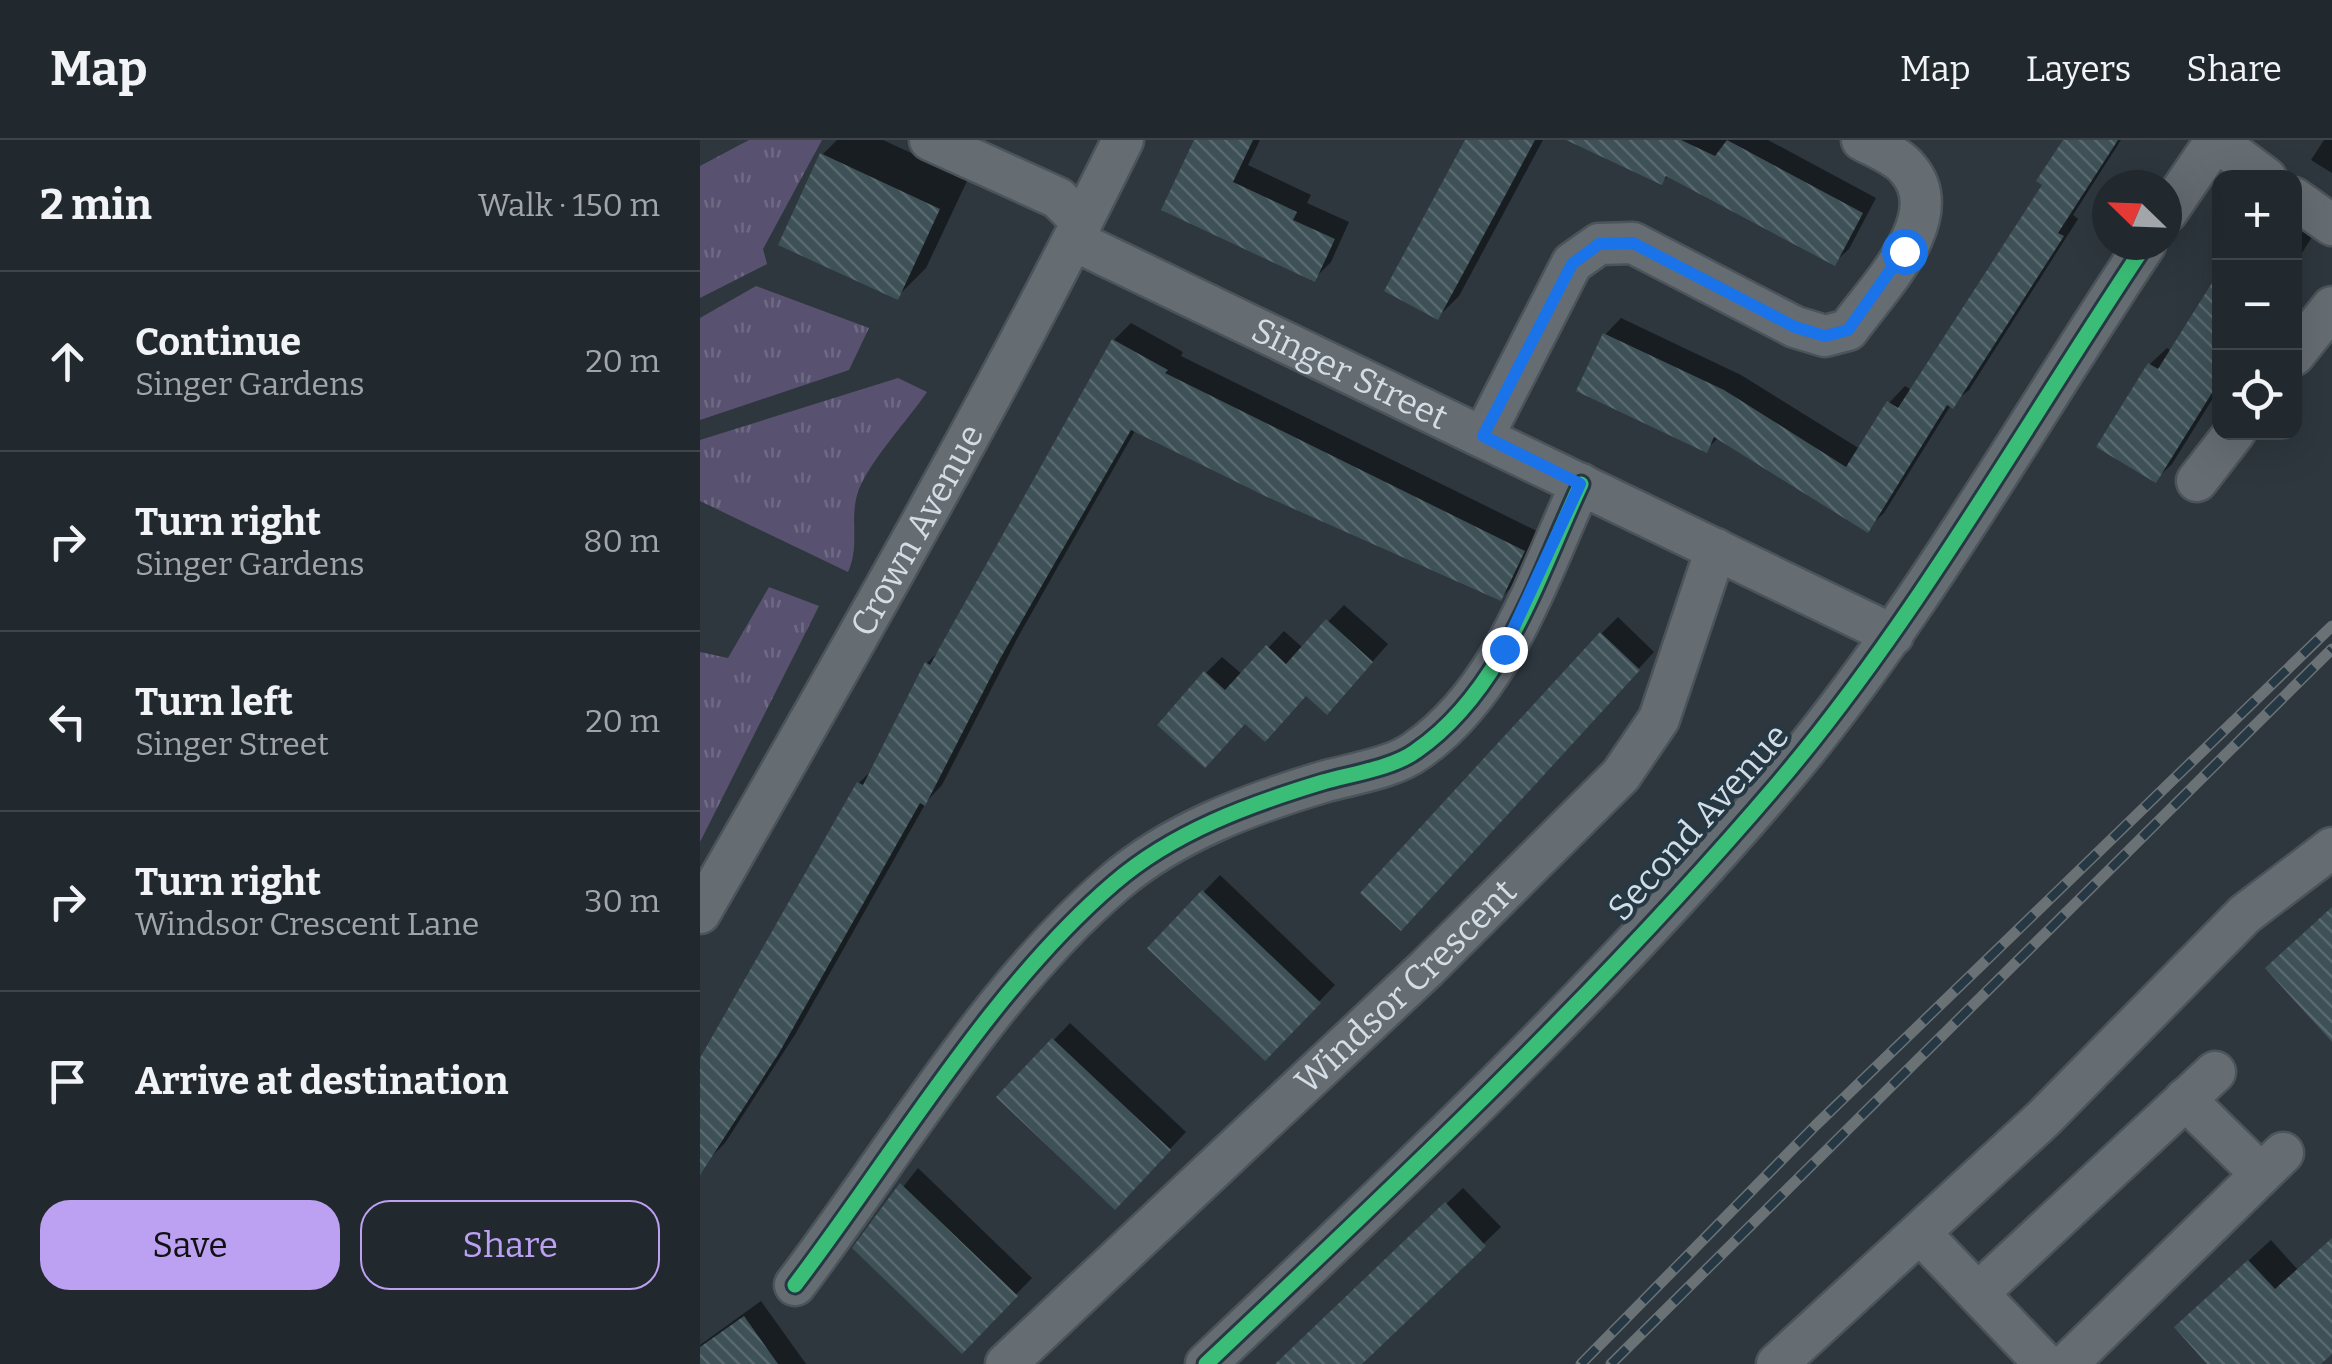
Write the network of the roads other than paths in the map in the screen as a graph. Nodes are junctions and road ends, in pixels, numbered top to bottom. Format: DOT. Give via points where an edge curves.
graph roads {
  1 [pos="930,140"];
  2 [pos="1123,140"];
  3 [pos="1862,140"];
  4 [pos="2215,140"];
  5 [pos="1914,153"];
  6 [pos="2255,170"];
  7 [pos="2182,190"];
  8 [pos="2302,204"];
  9 [pos="2332,225"];
  10 [pos="1079,231"];
  11 [pos="2135,260"];
  12 [pos="2332,307"];
  13 [pos="2298,350"];
  14 [pos="1483,436"];
  15 [pos="2228,440"];
  16 [pos="2197,481"];
  17 [pos="1580,484"];
  18 [pos="1716,549"];
  19 [pos="1893,635"];
  20 [pos="2332,848"];
  21 [pos="700,913"];
  22 [pos="2215,1072"];
  23 [pos="2185,1099"];
  24 [pos="1920,1232"];
  25 [pos="795,1285"];
  26 [pos="1978,1293"];
  27 [pos="1785,1361"];
  28 [pos="1006,1364"];
  29 [pos="1206,1364"];
  30 [pos="2046,1364"];
  31 [pos="2067,1364"];
  1 -- 10 [label="street, Singer Street" via="1058,198"];
  2 -- 10 [label="street, Crown Avenue"];
  3 -- 5 [label="street"];
  4 -- 6 [label="street"];
  4 -- 7 [label="street"];
  5 -- 14 [label="street" via="1923,211 1904,251 1848,330 1825,336 1795,327 1633,243 1599,244 1572,264"];
  8 -- 9 [label="street"];
  10 -- 14 [label="street, Singer Street"];
  10 -- 21 [label="street, Crown Avenue" via="944,487"];
  11 -- 19 [label="street, Second Avenue"];
  12 -- 13 [label="street"];
  14 -- 17 [label="street, Singer Street"];
  15 -- 16 [label="street"];
  17 -- 18 [label="street, Singer Street"];
  17 -- 25 [label="street" via="1504,649 1469,705 1414,754 1270,798 1204,826 1116,880 1064,929 978,1033"];
  18 -- 19 [label="street, Singer Street"];
  18 -- 28 [label="street, Windsor Crescent" via="1659,719 1622,776"];
  19 -- 29 [label="street, Second Avenue" via="1779,782 1504,1081"];
  20 -- 24 [label="street" via="2245,914 2044,1118"];
  22 -- 23 [label="street"];
  23 -- 26 [label="street"];
  23 -- 31 [label="street" via="2272,1163"];
  24 -- 26 [label="street"];
  24 -- 27 [label="street"];
  26 -- 30 [label="street"];
}
